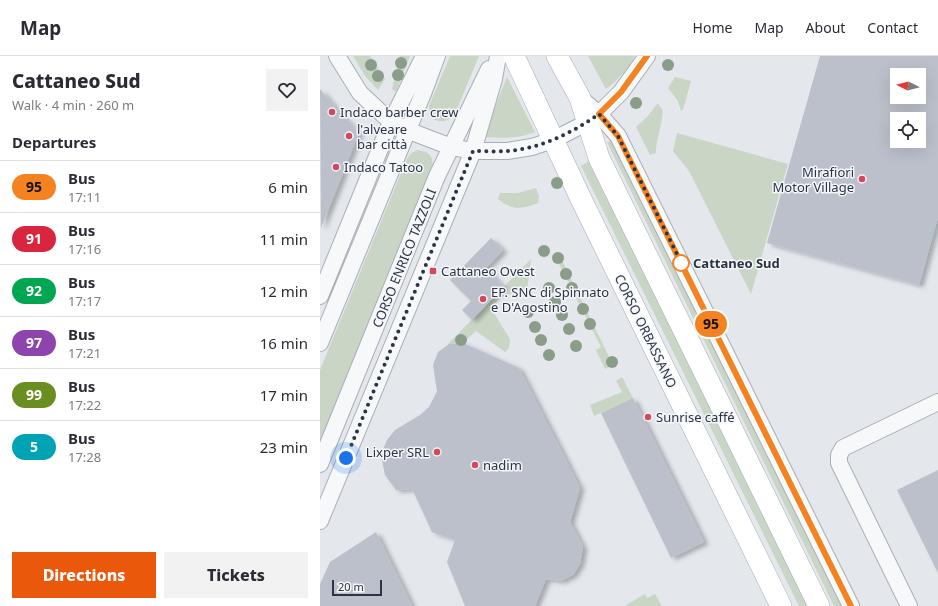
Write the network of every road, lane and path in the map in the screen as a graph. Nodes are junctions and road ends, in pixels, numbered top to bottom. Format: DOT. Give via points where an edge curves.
graph roads {
  1 [pos="337,56"];
  2 [pos="424,56"];
  3 [pos="437,56"];
  4 [pos="494,56"];
  5 [pos="498,56"];
  6 [pos="514,56"];
  7 [pos="557,56"];
  8 [pos="647,56"];
  9 [pos="594,118"];
  10 [pos="391,122"];
  11 [pos="408,130"];
  12 [pos="553,140"];
  13 [pos="450,147"];
  14 [pos="473,151"];
  15 [pos="320,296"];
  16 [pos="320,343"];
  17 [pos="938,402"];
  18 [pos="352,445"];
  19 [pos="320,464"];
  20 [pos="320,475"];
  21 [pos="320,521"];
  22 [pos="781,606"];
  23 [pos="819,606"];
  24 [pos="851,606"];
  25 [pos="909,606"];
  1 -- 10 [label="street" via="360,93"];
  2 -- 10 [label="street"];
  3 -- 11 [label="street"];
  4 -- 13 [label="street, CORSO ENRICO TAZZOLI"];
  5 -- 14 [label="street, CORSO ENRICO TAZZOLI"];
  6 -- 12 [label="main road, CORSO ORBASSANO"];
  7 -- 9 [label="main road"];
  8 -- 9 [label="street" via="621,92"];
  9 -- 12 [label="street"];
  9 -- 23 [label="main road" via="599,158"];
  9 -- 24 [label="street" via="618,136"];
  10 -- 11 [label="street"];
  10 -- 15 [label="street"];
  11 -- 13 [label="street"];
  11 -- 16 [label="street"];
  12 -- 14 [label="street" via="507,151"];
  12 -- 22 [label="main road, CORSO ORBASSANO"];
  13 -- 14 [label="street"];
  13 -- 19 [label="street, CORSO ENRICO TAZZOLI"];
  14 -- 18 [label="street, CORSO ENRICO TAZZOLI"];
  17 -- 25 [label="street" via="843,448 839,455 839,463"];
  18 -- 20 [label="street, CORSO ENRICO TAZZOLI"];
  18 -- 21 [label="street, CORSO ENRICO TAZZOLI"];
}
